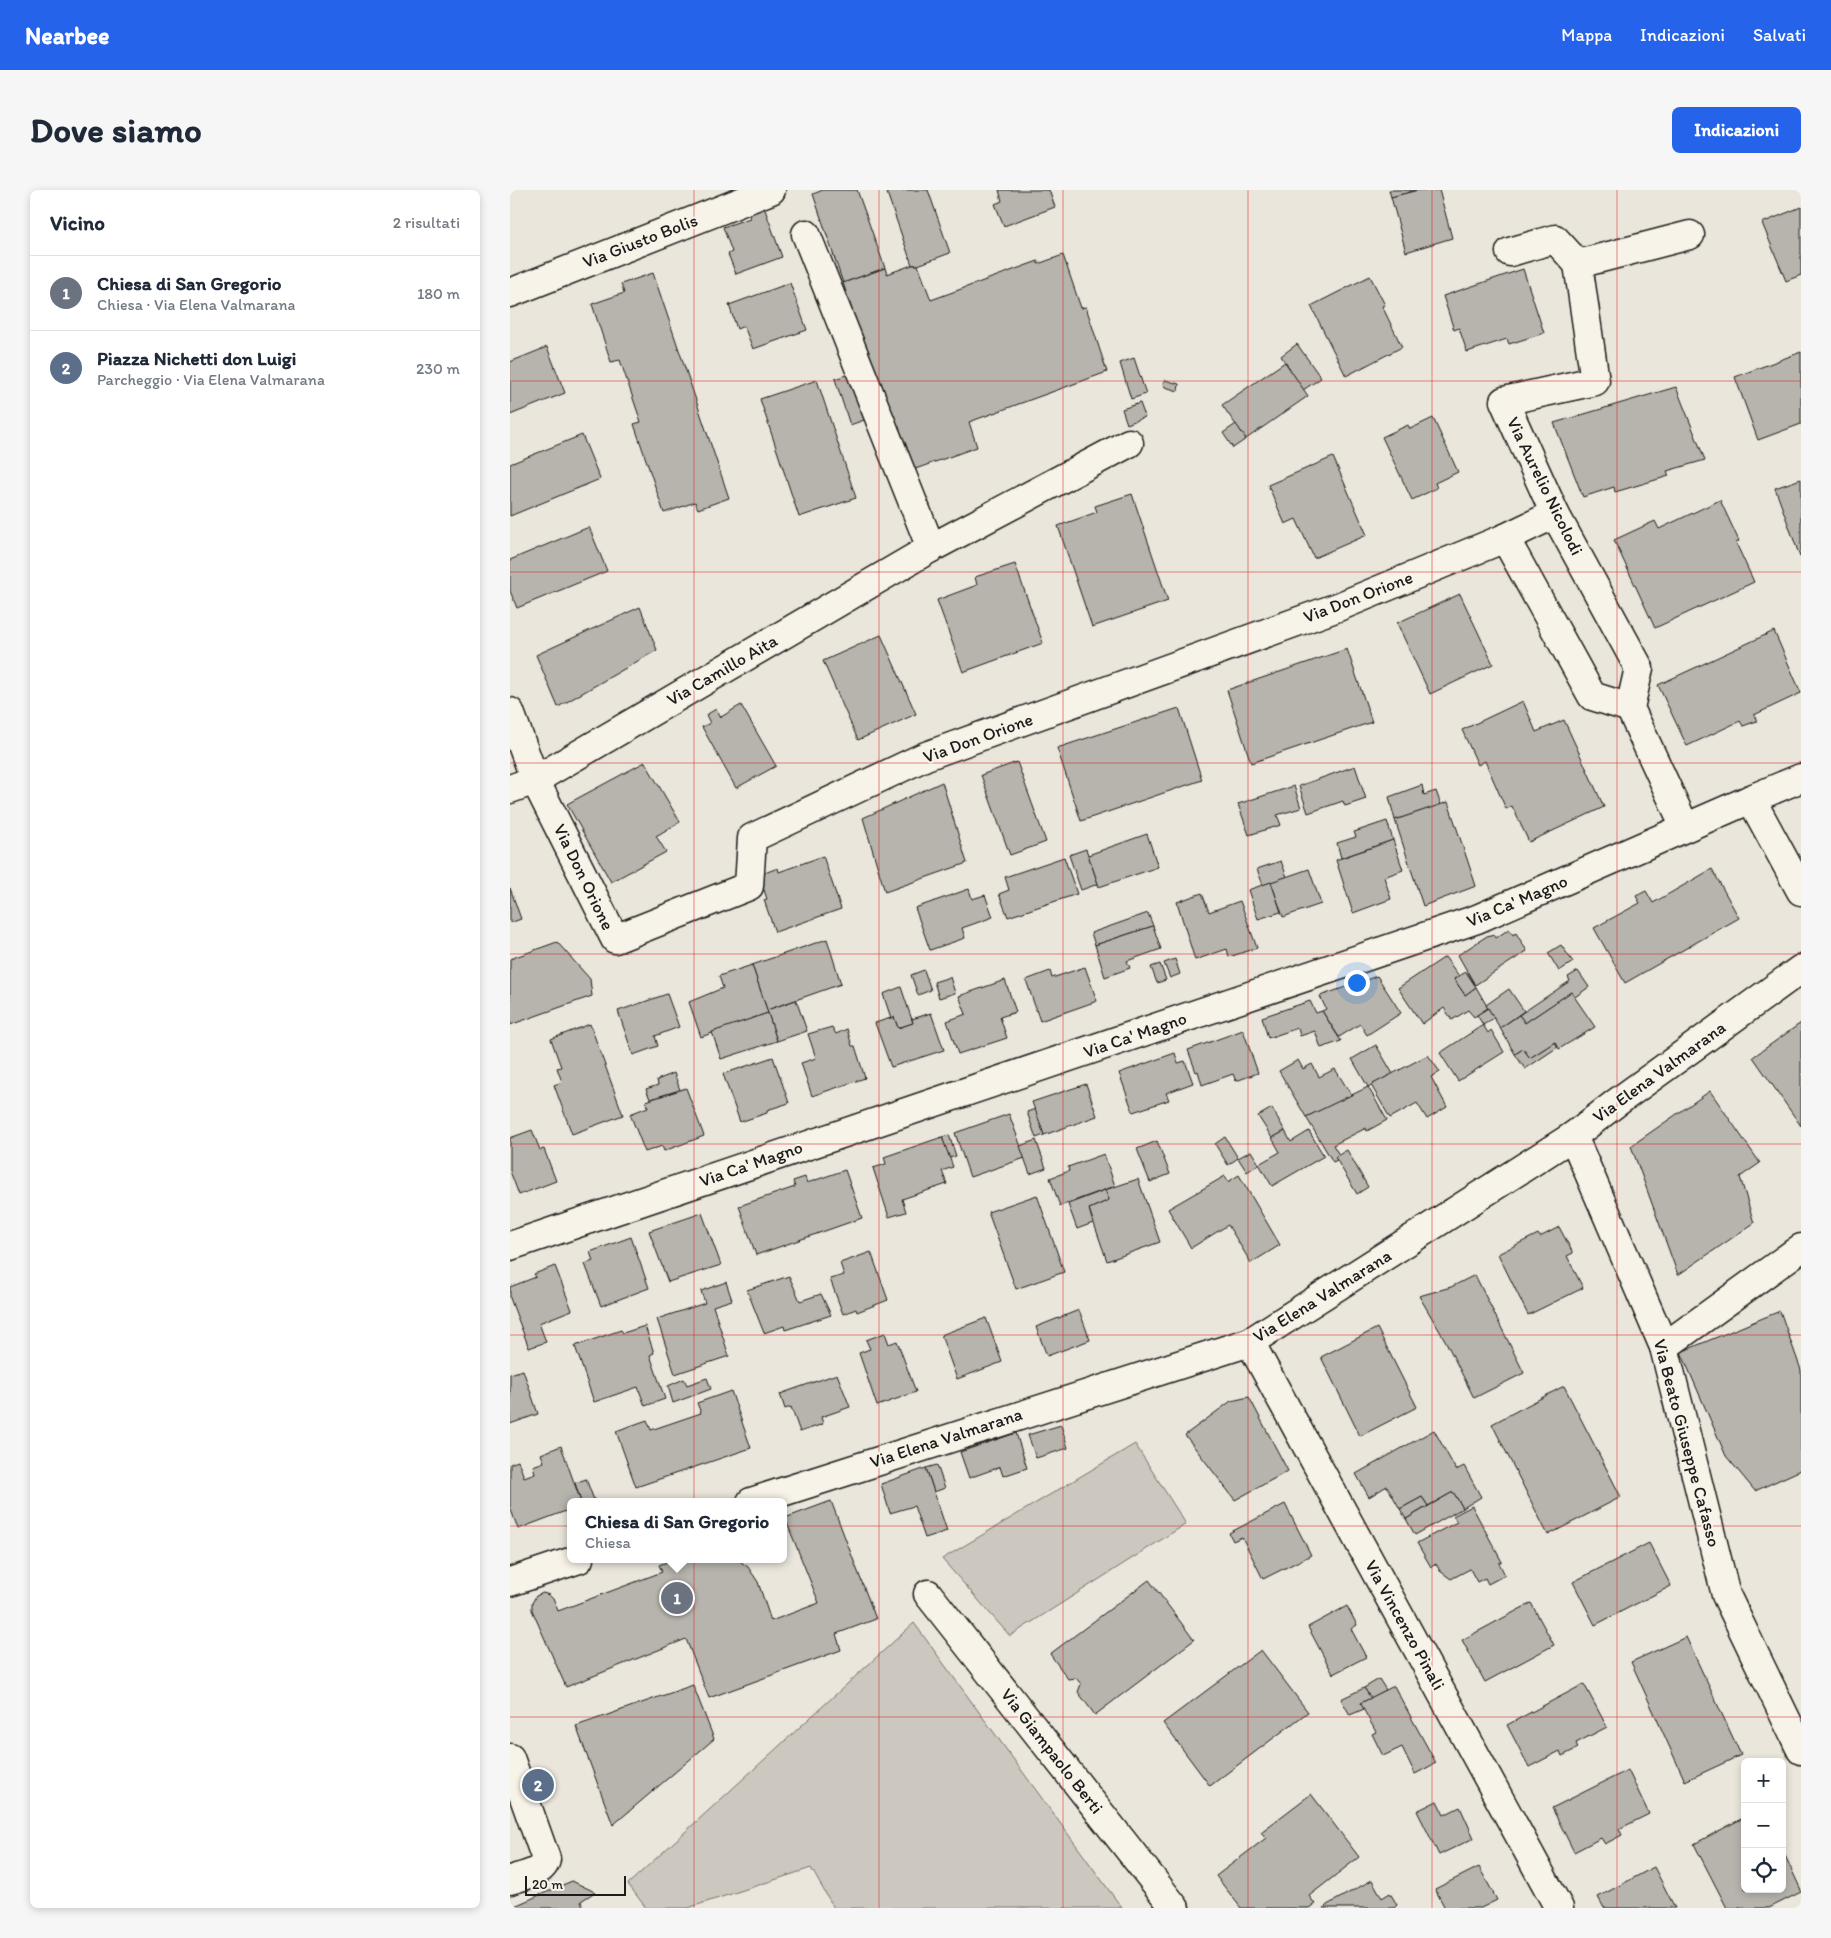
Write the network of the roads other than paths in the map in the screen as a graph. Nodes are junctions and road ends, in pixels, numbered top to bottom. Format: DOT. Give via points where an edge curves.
graph roads {
  1 [pos="771,190"];
  2 [pos="806,234"];
  3 [pos="1690,235"];
  4 [pos="1510,252"];
  5 [pos="1578,264"];
  6 [pos="510,292"];
  7 [pos="1130,443"];
  8 [pos="1555,514"];
  9 [pos="1505,538"];
  10 [pos="931,548"];
  11 [pos="1630,708"];
  12 [pos="510,712"];
  13 [pos="1801,778"];
  14 [pos="535,780"];
  15 [pos="510,789"];
  16 [pos="1751,799"];
  17 [pos="1685,828"];
  18 [pos="1801,891"];
  19 [pos="1801,968"];
  20 [pos="1574,1136"];
  21 [pos="510,1246"];
  22 [pos="1801,1248"];
  23 [pos="1250,1342"];
  24 [pos="1664,1347"];
  25 [pos="763,1498"];
  26 [pos="567,1563"];
  27 [pos="510,1582"];
  28 [pos="928,1594"];
  29 [pos="1801,1750"];
  30 [pos="510,1758"];
  31 [pos="510,1880"];
  32 [pos="1175,1908"];
  33 [pos="1559,1908"];
  1 -- 6 [label="street, Via Giusto Bolis"];
  2 -- 10 [label="street"];
  3 -- 5 [label="street"];
  4 -- 5 [label="street" via="1555,239"];
  5 -- 8 [label="street, Via Aurelio Nicolodi" via="1595,381 1504,401"];
  7 -- 10 [label="street, Via Camillo Aita"];
  8 -- 9 [label="street, Via Don Orione"];
  8 -- 11 [label="street, Via Aurelio Nicolodi" via="1639,668"];
  9 -- 11 [label="street" via="1592,696"];
  9 -- 14 [label="street, Via Don Orione" via="1338,606 926,756 752,838 749,886 615,939"];
  10 -- 14 [label="street, Via Camillo Aita"];
  11 -- 17 [label="street"];
  12 -- 14 [label="street"];
  13 -- 16 [label="street, Via Ca' Magno"];
  14 -- 15 [label="street, Via Camillo Aita"];
  16 -- 17 [label="street, Via Ca' Magno"];
  16 -- 18 [label="street"];
  17 -- 21 [label="street, Via Ca' Magno" via="1477,919"];
  19 -- 20 [label="street, Via Elena Valmarana"];
  20 -- 23 [label="street, Via Elena Valmarana"];
  20 -- 24 [label="street, Via Beato Giuseppe Cafasso"];
  22 -- 24 [label="street"];
  23 -- 25 [label="street, Via Elena Valmarana"];
  23 -- 33 [label="street, Via Vincenzo Pinali"];
  24 -- 29 [label="street, Via Beato Giuseppe Cafasso" via="1726,1595"];
  26 -- 27 [label="street"];
  28 -- 32 [label="street, Via Giampaolo Berti"];
  30 -- 31 [label="street" via="546,1858 540,1869"];
}
